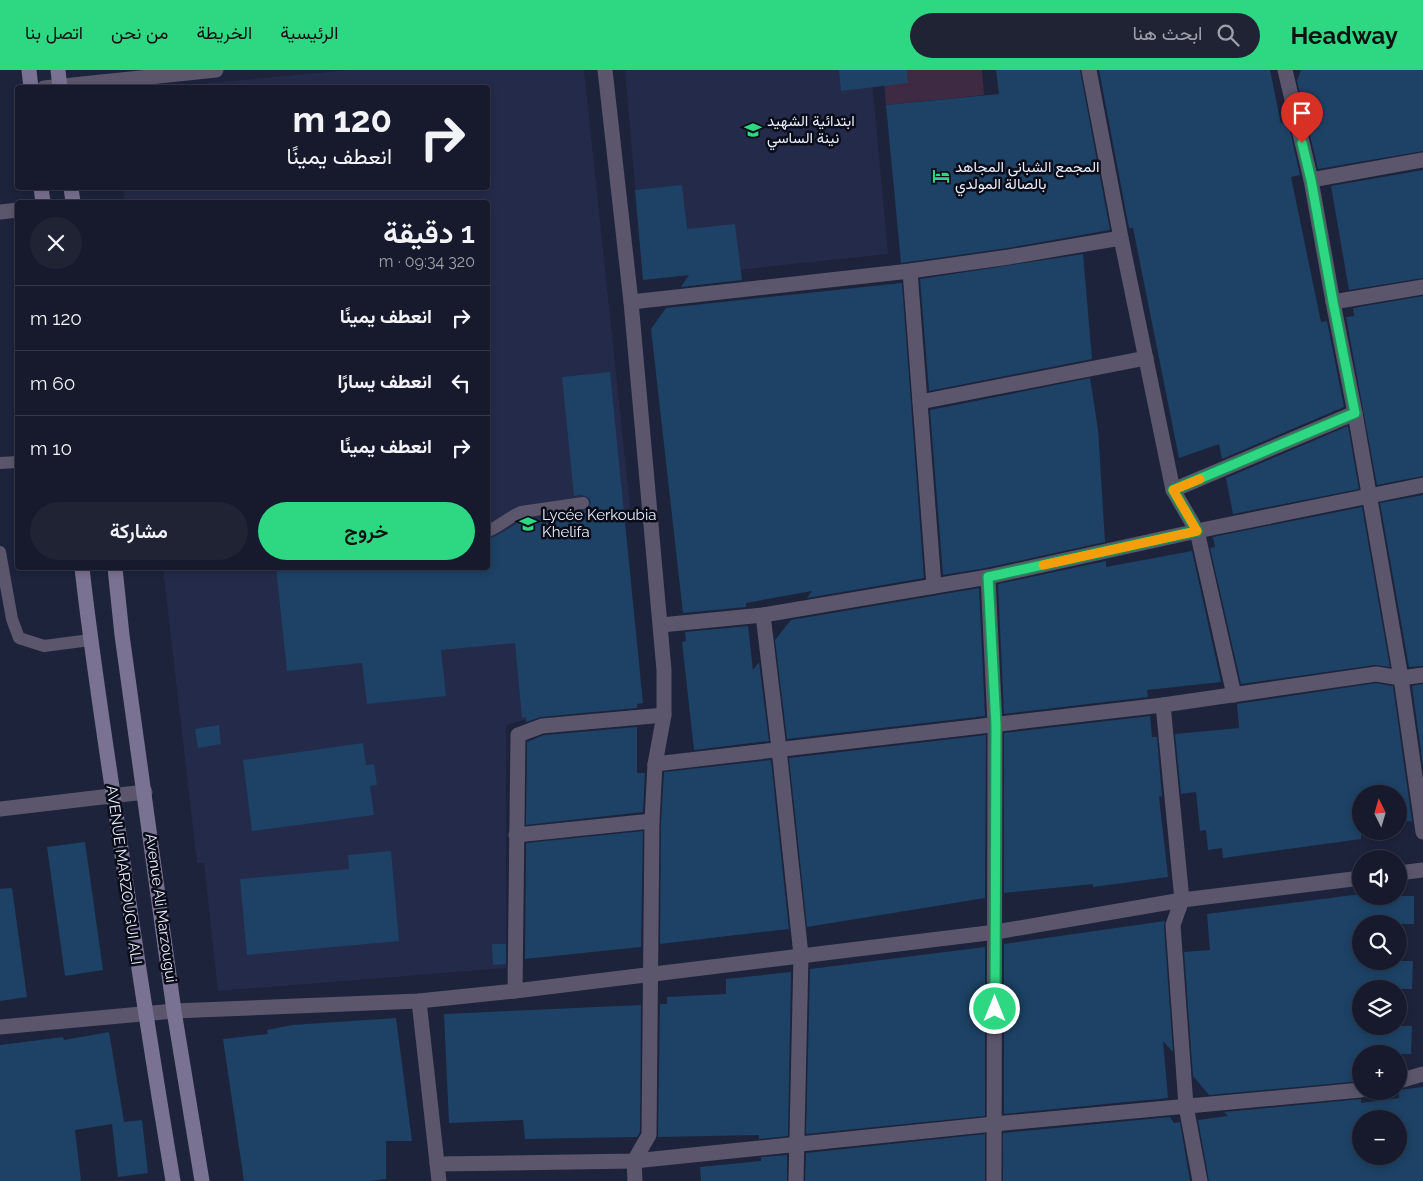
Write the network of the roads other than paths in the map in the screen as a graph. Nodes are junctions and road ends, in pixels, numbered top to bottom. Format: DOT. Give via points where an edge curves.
graph roads {
  1 [pos="29,70"];
  2 [pos="58,70"];
  3 [pos="216,70"];
  4 [pos="605,70"];
  5 [pos="1089,70"];
  6 [pos="1285,70"];
  7 [pos="31,85"];
  8 [pos="60,85"];
  9 [pos="78,85"];
  10 [pos="1423,160"];
  11 [pos="1311,180"];
  12 [pos="15,210"];
  13 [pos="0,212"];
  14 [pos="1121,238"];
  15 [pos="910,271"];
  16 [pos="1423,287"];
  17 [pos="631,302"];
  18 [pos="1333,302"];
  19 [pos="1146,358"];
  20 [pos="920,402"];
  21 [pos="1355,413"];
  22 [pos="15,462"];
  23 [pos="0,463"];
  24 [pos="1423,485"];
  25 [pos="1173,490"];
  26 [pos="1368,496"];
  27 [pos="583,503"];
  28 [pos="490,530"];
  29 [pos="1197,531"];
  30 [pos="0,552"];
  31 [pos="82,570"];
  32 [pos="115,570"];
  33 [pos="988,577"];
  34 [pos="934,586"];
  35 [pos="763,615"];
  36 [pos="661,625"];
  37 [pos="90,640"];
  38 [pos="1423,675"];
  39 [pos="1401,678"];
  40 [pos="1234,694"];
  41 [pos="1163,705"];
  42 [pos="664,715"];
  43 [pos="996,725"];
  44 [pos="779,749"];
  45 [pos="655,764"];
  46 [pos="145,792"];
  47 [pos="113,797"];
  48 [pos="0,810"];
  49 [pos="652,821"];
  50 [pos="1423,832"];
  51 [pos="516,834"];
  52 [pos="1423,870"];
  53 [pos="1407,872"];
  54 [pos="1352,879"];
  55 [pos="1182,900"];
  56 [pos="996,932"];
  57 [pos="801,955"];
  58 [pos="650,975"];
  59 [pos="515,991"];
  60 [pos="419,1001"];
  61 [pos="174,1011"];
  62 [pos="144,1014"];
  63 [pos="0,1027"];
  64 [pos="1423,1074"];
  65 [pos="1407,1079"];
  66 [pos="1352,1091"];
  67 [pos="1186,1106"];
  68 [pos="994,1124"];
  69 [pos="796,1145"];
  70 [pos="634,1161"];
  71 [pos="437,1164"];
  72 [pos="172,1181"];
  73 [pos="202,1181"];
  74 [pos="439,1181"];
  75 [pos="635,1181"];
  76 [pos="796,1181"];
  77 [pos="994,1181"];
  78 [pos="1200,1181"];
  1 -- 7 [label="main road"];
  2 -- 8 [label="main road"];
  3 -- 9 [label="street"];
  4 -- 17 [label="street"];
  5 -- 14 [label="street"];
  6 -- 11 [label="street"];
  10 -- 11 [label="street"];
  11 -- 18 [label="street"];
  12 -- 13 [label="street"];
  14 -- 15 [label="street"];
  14 -- 19 [label="street"];
  15 -- 17 [label="street"];
  15 -- 20 [label="street"];
  16 -- 18 [label="street"];
  17 -- 36 [label="street"];
  18 -- 21 [label="street"];
  19 -- 20 [label="street"];
  19 -- 25 [label="street"];
  20 -- 34 [label="street"];
  21 -- 25 [label="street"];
  21 -- 26 [label="street"];
  22 -- 23 [label="lane"];
  24 -- 26 [label="street"];
  25 -- 29 [label="street"];
  26 -- 29 [label="street"];
  26 -- 39 [label="street"];
  27 -- 28 [label="lane" via="521,512"];
  29 -- 33 [label="street"];
  29 -- 40 [label="street"];
  30 -- 37 [label="lane" via="12,619 19,638 44,646"];
  31 -- 37 [label="main road, AVENUE MARZOUGUI ALI"];
  32 -- 46 [label="main road, Avenue Ali Marzougui"];
  33 -- 34 [label="street"];
  33 -- 43 [label="street"];
  34 -- 35 [label="street"];
  35 -- 36 [label="street"];
  35 -- 44 [label="street"];
  36 -- 42 [label="street"];
  37 -- 47 [label="main road, AVENUE MARZOUGUI ALI"];
  38 -- 39 [label="street"];
  39 -- 40 [label="street" via="1376,674"];
  39 -- 50 [label="street"];
  40 -- 41 [label="street"];
  41 -- 43 [label="street"];
  41 -- 55 [label="street"];
  42 -- 45 [label="street"];
  42 -- 51 [label="street" via="542,726 518,735"];
  43 -- 44 [label="street"];
  43 -- 56 [label="street"];
  44 -- 45 [label="street"];
  44 -- 57 [label="street"];
  45 -- 49 [label="street"];
  46 -- 47 [label="street"];
  46 -- 61 [label="main road, Avenue Ali Marzougui"];
  47 -- 48 [label="street"];
  47 -- 62 [label="main road, AVENUE MARZOUGUI ALI"];
  49 -- 51 [label="street"];
  49 -- 58 [label="street"];
  51 -- 59 [label="street"];
  52 -- 53 [label="street"];
  54 -- 55 [label="street"];
  55 -- 56 [label="street"];
  55 -- 67 [label="street" via="1173,925"];
  56 -- 57 [label="street"];
  56 -- 68 [label="street"];
  57 -- 58 [label="street"];
  57 -- 69 [label="street"];
  58 -- 59 [label="street"];
  58 -- 70 [label="street" via="649,1135"];
  59 -- 60 [label="street"];
  60 -- 61 [label="street"];
  60 -- 71 [label="street"];
  61 -- 62 [label="street"];
  61 -- 73 [label="main road, Avenue Ali Marzougui"];
  62 -- 63 [label="street"];
  62 -- 72 [label="main road, AVENUE MARZOUGUI ALI"];
  64 -- 65 [label="street"];
  66 -- 67 [label="street"];
  67 -- 68 [label="street"];
  67 -- 78 [label="street"];
  68 -- 69 [label="street"];
  68 -- 77 [label="street"];
  69 -- 70 [label="street"];
  69 -- 76 [label="street"];
  70 -- 71 [label="street"];
  70 -- 75 [label="street"];
  71 -- 74 [label="street"];
}
